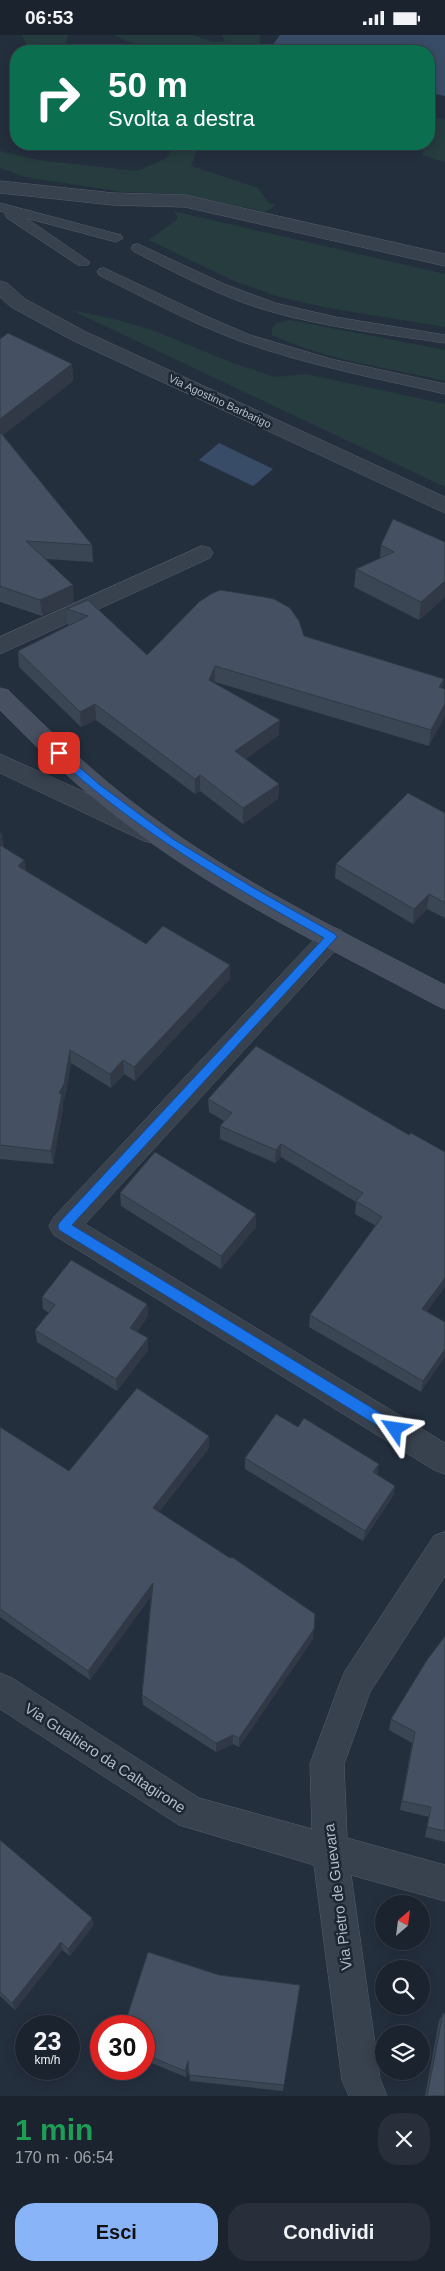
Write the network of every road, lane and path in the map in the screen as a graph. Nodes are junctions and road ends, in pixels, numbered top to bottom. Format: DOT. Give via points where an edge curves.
graph roads {
  1 [pos="0,187"];
  2 [pos="0,207"];
  3 [pos="116,238"];
  4 [pos="138,248"];
  5 [pos="445,260"];
  6 [pos="83,262"];
  7 [pos="104,272"];
  8 [pos="0,287"];
  9 [pos="445,339"];
  10 [pos="445,389"];
  11 [pos="445,506"];
  12 [pos="202,553"];
  13 [pos="0,647"];
  14 [pos="0,696"];
  15 [pos="0,763"];
  16 [pos="169,842"];
  17 [pos="332,937"];
  18 [pos="445,998"];
  19 [pos="445,1460"];
  20 [pos="445,1547"];
  21 [pos="0,1691"];
  22 [pos="330,1851"];
  23 [pos="445,1883"];
  24 [pos="368,2096"];
  1 -- 5 [label="street" via="113,199 185,201"];
  2 -- 3 [label="lane"];
  2 -- 6 [label="lane"];
  4 -- 9 [label="lane" via="228,291 270,306 326,320"];
  7 -- 10 [label="lane" via="217,327 320,361"];
  8 -- 11 [label="street, Via Agostino Barbarigo" via="18,303 79,336"];
  12 -- 13 [label="street"];
  14 -- 16 [label="main road" via="96,788"];
  15 -- 16 [label="street"];
  16 -- 17 [label="main road"];
  17 -- 18 [label="main road"];
  17 -- 19 [label="street" via="64,1226"];
  20 -- 22 [label="street, Via Pietro de Guevara" via="357,1683 327,1764"];
  21 -- 22 [label="street, Via Gualtiero da Caltagirone" via="191,1813"];
  22 -- 23 [label="street, Via Gualtiero da Caltagirone"];
  22 -- 24 [label="street, Via Pietro de Guevara" via="361,2080"];
}
